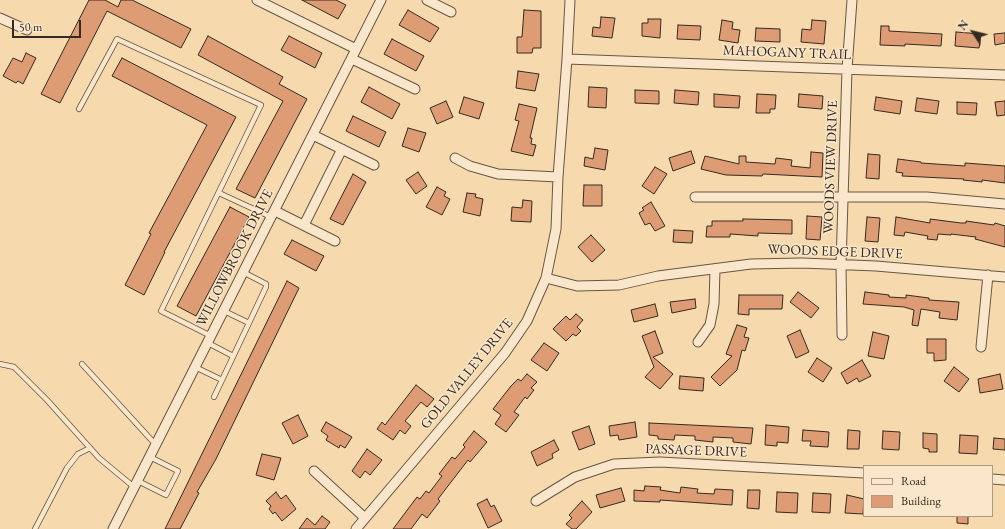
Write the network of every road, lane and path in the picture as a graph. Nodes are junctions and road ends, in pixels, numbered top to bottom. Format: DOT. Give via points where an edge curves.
graph roads {
  1 [pos="257,0"];
  2 [pos="381,0"];
  3 [pos="428,0"];
  4 [pos="570,0"];
  5 [pos="852,0"];
  6 [pos="451,12"];
  7 [pos="0,18"];
  8 [pos="28,30"];
  9 [pos="356,49"];
  10 [pos="352,59"];
  11 [pos="567,59"];
  12 [pos="847,69"];
  13 [pos="1005,75"];
  14 [pos="415,89"];
  15 [pos="79,109"];
  16 [pos="313,135"];
  17 [pos="342,149"];
  18 [pos="455,158"];
  19 [pos="374,165"];
  20 [pos="558,177"];
  21 [pos="219,192"];
  22 [pos="695,197"];
  23 [pos="844,197"];
  24 [pos="1005,204"];
  25 [pos="273,214"];
  26 [pos="304,225"];
  27 [pos="335,241"];
  28 [pos="841,265"];
  29 [pos="715,269"];
  30 [pos="243,272"];
  31 [pos="988,275"];
  32 [pos="1005,277"];
  33 [pos="546,278"];
  34 [pos="224,311"];
  35 [pos="249,323"];
  36 [pos="842,334"];
  37 [pos="209,339"];
  38 [pos="698,342"];
  39 [pos="981,347"];
  40 [pos="233,356"];
  41 [pos="0,364"];
  42 [pos="82,364"];
  43 [pos="195,367"];
  44 [pos="222,380"];
  45 [pos="214,397"];
  46 [pos="156,445"];
  47 [pos="90,448"];
  48 [pos="150,457"];
  49 [pos="314,472"];
  50 [pos="863,473"];
  51 [pos="993,479"];
  52 [pos="1005,480"];
  53 [pos="136,484"];
  54 [pos="536,501"];
  55 [pos="365,518"];
  56 [pos="35,529"];
  57 [pos="113,529"];
  58 [pos="356,529"];
  1 -- 9 [label="street"];
  2 -- 9 [label="street, WILLOWBROOK DRIVE"];
  3 -- 6 [label="street"];
  4 -- 11 [label="street, GOLD VALLEY DRIVE"];
  5 -- 12 [label="street, WOODS VIEW DRIVE"];
  7 -- 8 [label="street"];
  9 -- 10 [label="street, WILLOWBROOK DRIVE"];
  10 -- 14 [label="street"];
  10 -- 16 [label="street, WILLOWBROOK DRIVE"];
  11 -- 12 [label="street, MAHOGANY TRAIL"];
  11 -- 20 [label="street, GOLD VALLEY DRIVE"];
  12 -- 13 [label="street, MAHOGANY TRAIL"];
  12 -- 23 [label="street, WOODS VIEW DRIVE"];
  15 -- 21 [label="lane" via="117,38 261,105"];
  16 -- 17 [label="street"];
  16 -- 25 [label="street, WILLOWBROOK DRIVE"];
  17 -- 19 [label="street"];
  17 -- 26 [label="street"];
  18 -- 20 [label="street" via="470,166 498,174"];
  20 -- 33 [label="street, GOLD VALLEY DRIVE" via="556,229"];
  21 -- 25 [label="lane"];
  21 -- 37 [label="lane" via="162,311"];
  22 -- 23 [label="street"];
  23 -- 24 [label="street" via="928,197"];
  23 -- 28 [label="street, WOODS VIEW DRIVE"];
  25 -- 26 [label="street"];
  25 -- 30 [label="street, WILLOWBROOK DRIVE"];
  26 -- 27 [label="street"];
  28 -- 29 [label="street, WOODS EDGE DRIVE" via="758,264"];
  28 -- 31 [label="street, WOODS EDGE DRIVE"];
  28 -- 36 [label="street, WOODS VIEW DRIVE"];
  29 -- 33 [label="street, WOODS EDGE DRIVE" via="658,276 619,285 577,286"];
  29 -- 38 [label="street" via="714,304 710,325"];
  30 -- 34 [label="street, WILLOWBROOK DRIVE"];
  30 -- 35 [label="lane" via="266,284"];
  31 -- 32 [label="street, WOODS EDGE DRIVE"];
  31 -- 39 [label="street"];
  33 -- 55 [label="street, GOLD VALLEY DRIVE" via="527,321 505,353"];
  34 -- 35 [label="lane"];
  34 -- 37 [label="street, WILLOWBROOK DRIVE"];
  35 -- 40 [label="lane"];
  37 -- 40 [label="lane"];
  37 -- 43 [label="street, WILLOWBROOK DRIVE"];
  40 -- 44 [label="lane"];
  41 -- 47 [label="lane" via="14,367"];
  42 -- 46 [label="lane"];
  43 -- 44 [label="lane"];
  43 -- 46 [label="street, WILLOWBROOK DRIVE"];
  44 -- 45 [label="lane"];
  46 -- 48 [label="street, WILLOWBROOK DRIVE"];
  47 -- 53 [label="lane" via="99,458"];
  47 -- 56 [label="lane" via="78,454 67,468"];
  48 -- 53 [label="street, WILLOWBROOK DRIVE"];
  48 -- 53 [label="lane" via="178,471 166,495"];
  49 -- 55 [label="street"];
  50 -- 54 [label="street, PASSAGE DRIVE" via="660,462 614,464 575,477"];
  51 -- 52 [label="street"];
  53 -- 57 [label="street, WILLOWBROOK DRIVE"];
  55 -- 58 [label="street, GOLD VALLEY DRIVE"];
}
